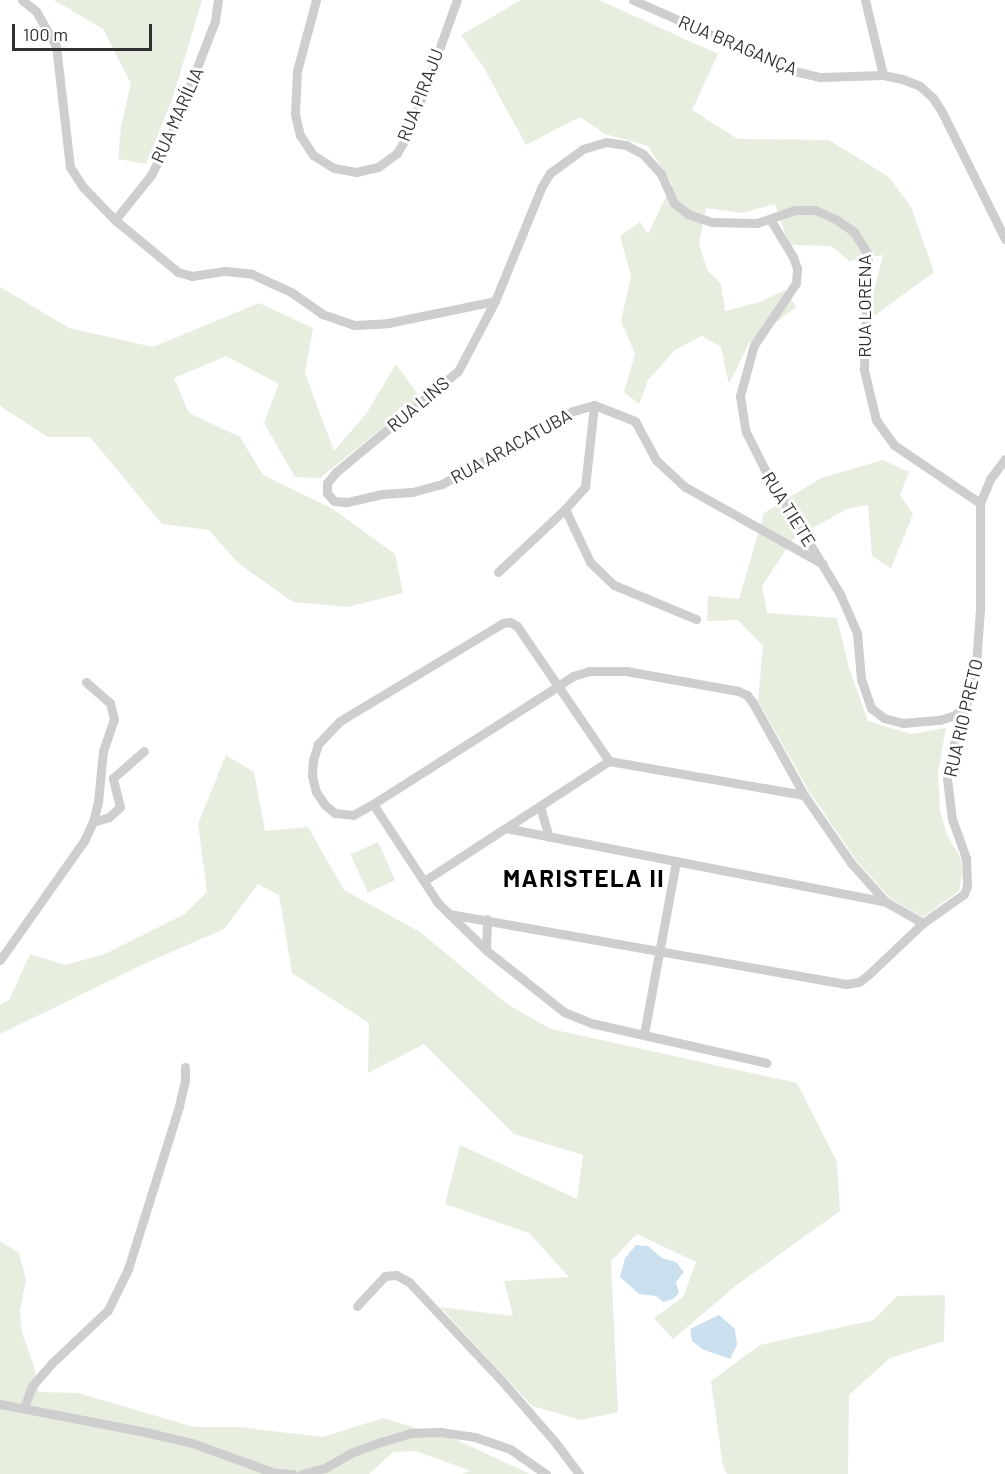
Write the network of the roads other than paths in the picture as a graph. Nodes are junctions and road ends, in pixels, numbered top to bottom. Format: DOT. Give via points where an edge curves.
graph roads {
  1 [pos="22,0"];
  2 [pos="218,0"];
  3 [pos="316,0"];
  4 [pos="457,0"];
  5 [pos="633,0"];
  6 [pos="865,0"];
  7 [pos="883,75"];
  8 [pos="770,219"];
  9 [pos="115,220"];
  10 [pos="1005,239"];
  11 [pos="495,301"];
  12 [pos="594,405"];
  13 [pos="1005,459"];
  14 [pos="327,493"];
  15 [pos="981,503"];
  16 [pos="565,509"];
  17 [pos="823,564"];
  18 [pos="498,572"];
  19 [pos="696,619"];
  20 [pos="86,682"];
  21 [pos="558,686"];
  22 [pos="967,703"];
  23 [pos="144,751"];
  24 [pos="609,761"];
  25 [pos="804,795"];
  26 [pos="373,804"];
  27 [pos="540,806"];
  28 [pos="93,822"];
  29 [pos="506,828"];
  30 [pos="549,837"];
  31 [pos="676,861"];
  32 [pos="424,880"];
  33 [pos="886,902"];
  34 [pos="449,914"];
  35 [pos="487,919"];
  36 [pos="923,923"];
  37 [pos="486,950"];
  38 [pos="661,950"];
  39 [pos="0,960"];
  40 [pos="644,1034"];
  41 [pos="767,1064"];
  42 [pos="185,1067"];
  43 [pos="357,1306"];
  44 [pos="0,1404"];
  45 [pos="24,1407"];
  46 [pos="293,1474"];
  47 [pos="302,1474"];
  48 [pos="546,1474"];
  49 [pos="579,1474"];
  1 -- 9 [label="street" via="36,11 56,46 70,167 83,187"];
  2 -- 9 [label="street, RUA MARÍLIA" via="215,21 168,142 151,175"];
  3 -- 4 [label="street, RUA PIRAJU" via="297,71 295,114 300,135 313,155 334,168 356,172 378,167 397,153 409,133"];
  5 -- 7 [label="street, RUA BRAGANÇA" via="794,71 821,77"];
  6 -- 7 [label="street"];
  7 -- 10 [label="street, RUA BRAGANÇA" via="920,86 933,98"];
  8 -- 11 [label="street, RUA LORENA" via="732,224 688,214 674,203 661,174 643,154 606,142 561,162 545,180"];
  8 -- 15 [label="street, RUA LORENA" via="794,210 815,210 846,226 864,245 868,254 864,370 876,420 894,445"];
  8 -- 17 [label="street, RUA TIETE" via="793,257 796,283 754,345 740,396 746,432"];
  9 -- 11 [label="street" via="178,272 192,276 225,271 252,274 291,292 322,314 354,325 388,324"];
  11 -- 14 [label="street, RUA LINS" via="458,371 336,472 327,483"];
  12 -- 14 [label="street, RUA ARACATUBA" via="573,411 442,484 346,502 334,501"];
  12 -- 16 [label="street" via="585,487"];
  12 -- 17 [label="street, RUA ARACATUBA" via="635,421 656,460 685,487"];
  13 -- 15 [label="street, RUA RIO PRETO" via="990,479"];
  15 -- 22 [label="street, RUA RIO PRETO" via="978,654"];
  16 -- 18 [label="street"];
  16 -- 19 [label="street" via="591,562 614,585"];
  17 -- 22 [label="street, RUA TIETE" via="857,633 861,679 871,708 884,718 903,723 940,720 955,715"];
  20 -- 28 [label="street" via="110,703 114,719 103,751"];
  21 -- 24 [label="street"];
  21 -- 25 [label="street" via="573,676 606,669 738,691 753,703"];
  21 -- 26 [label="street"];
  21 -- 26 [label="street" via="517,626 503,623 340,721 318,744 313,760 316,792 335,813 346,816"];
  22 -- 36 [label="street, RUA RIO PRETO" via="956,733 947,779 950,810 969,874 964,894"];
  23 -- 28 [label="street" via="113,778 120,807 109,817"];
  24 -- 25 [label="street"];
  24 -- 27 [label="street"];
  25 -- 33 [label="street" via="851,863"];
  26 -- 32 [label="street"];
  27 -- 29 [label="street"];
  27 -- 30 [label="street"];
  28 -- 39 [label="street" via="84,841"];
  29 -- 30 [label="street"];
  29 -- 32 [label="street"];
  30 -- 31 [label="street"];
  31 -- 33 [label="street"];
  31 -- 38 [label="street"];
  32 -- 34 [label="street"];
  33 -- 36 [label="street"];
  34 -- 35 [label="street"];
  34 -- 37 [label="street"];
  35 -- 37 [label="street"];
  35 -- 38 [label="street"];
  36 -- 38 [label="street" via="868,975 859,982 846,984"];
  37 -- 40 [label="street" via="564,1012 591,1023"];
  38 -- 40 [label="street"];
  40 -- 41 [label="street"];
  42 -- 45 [label="street" via="179,1106 128,1269 108,1310 32,1386"];
  43 -- 49 [label="street" via="385,1276 396,1275 409,1282 502,1381"];
  44 -- 45 [label="street"];
  45 -- 46 [label="street" via="192,1443 252,1467"];
  47 -- 48 [label="street" via="325,1468 381,1442 411,1433 440,1432 475,1437 510,1449"];
}
